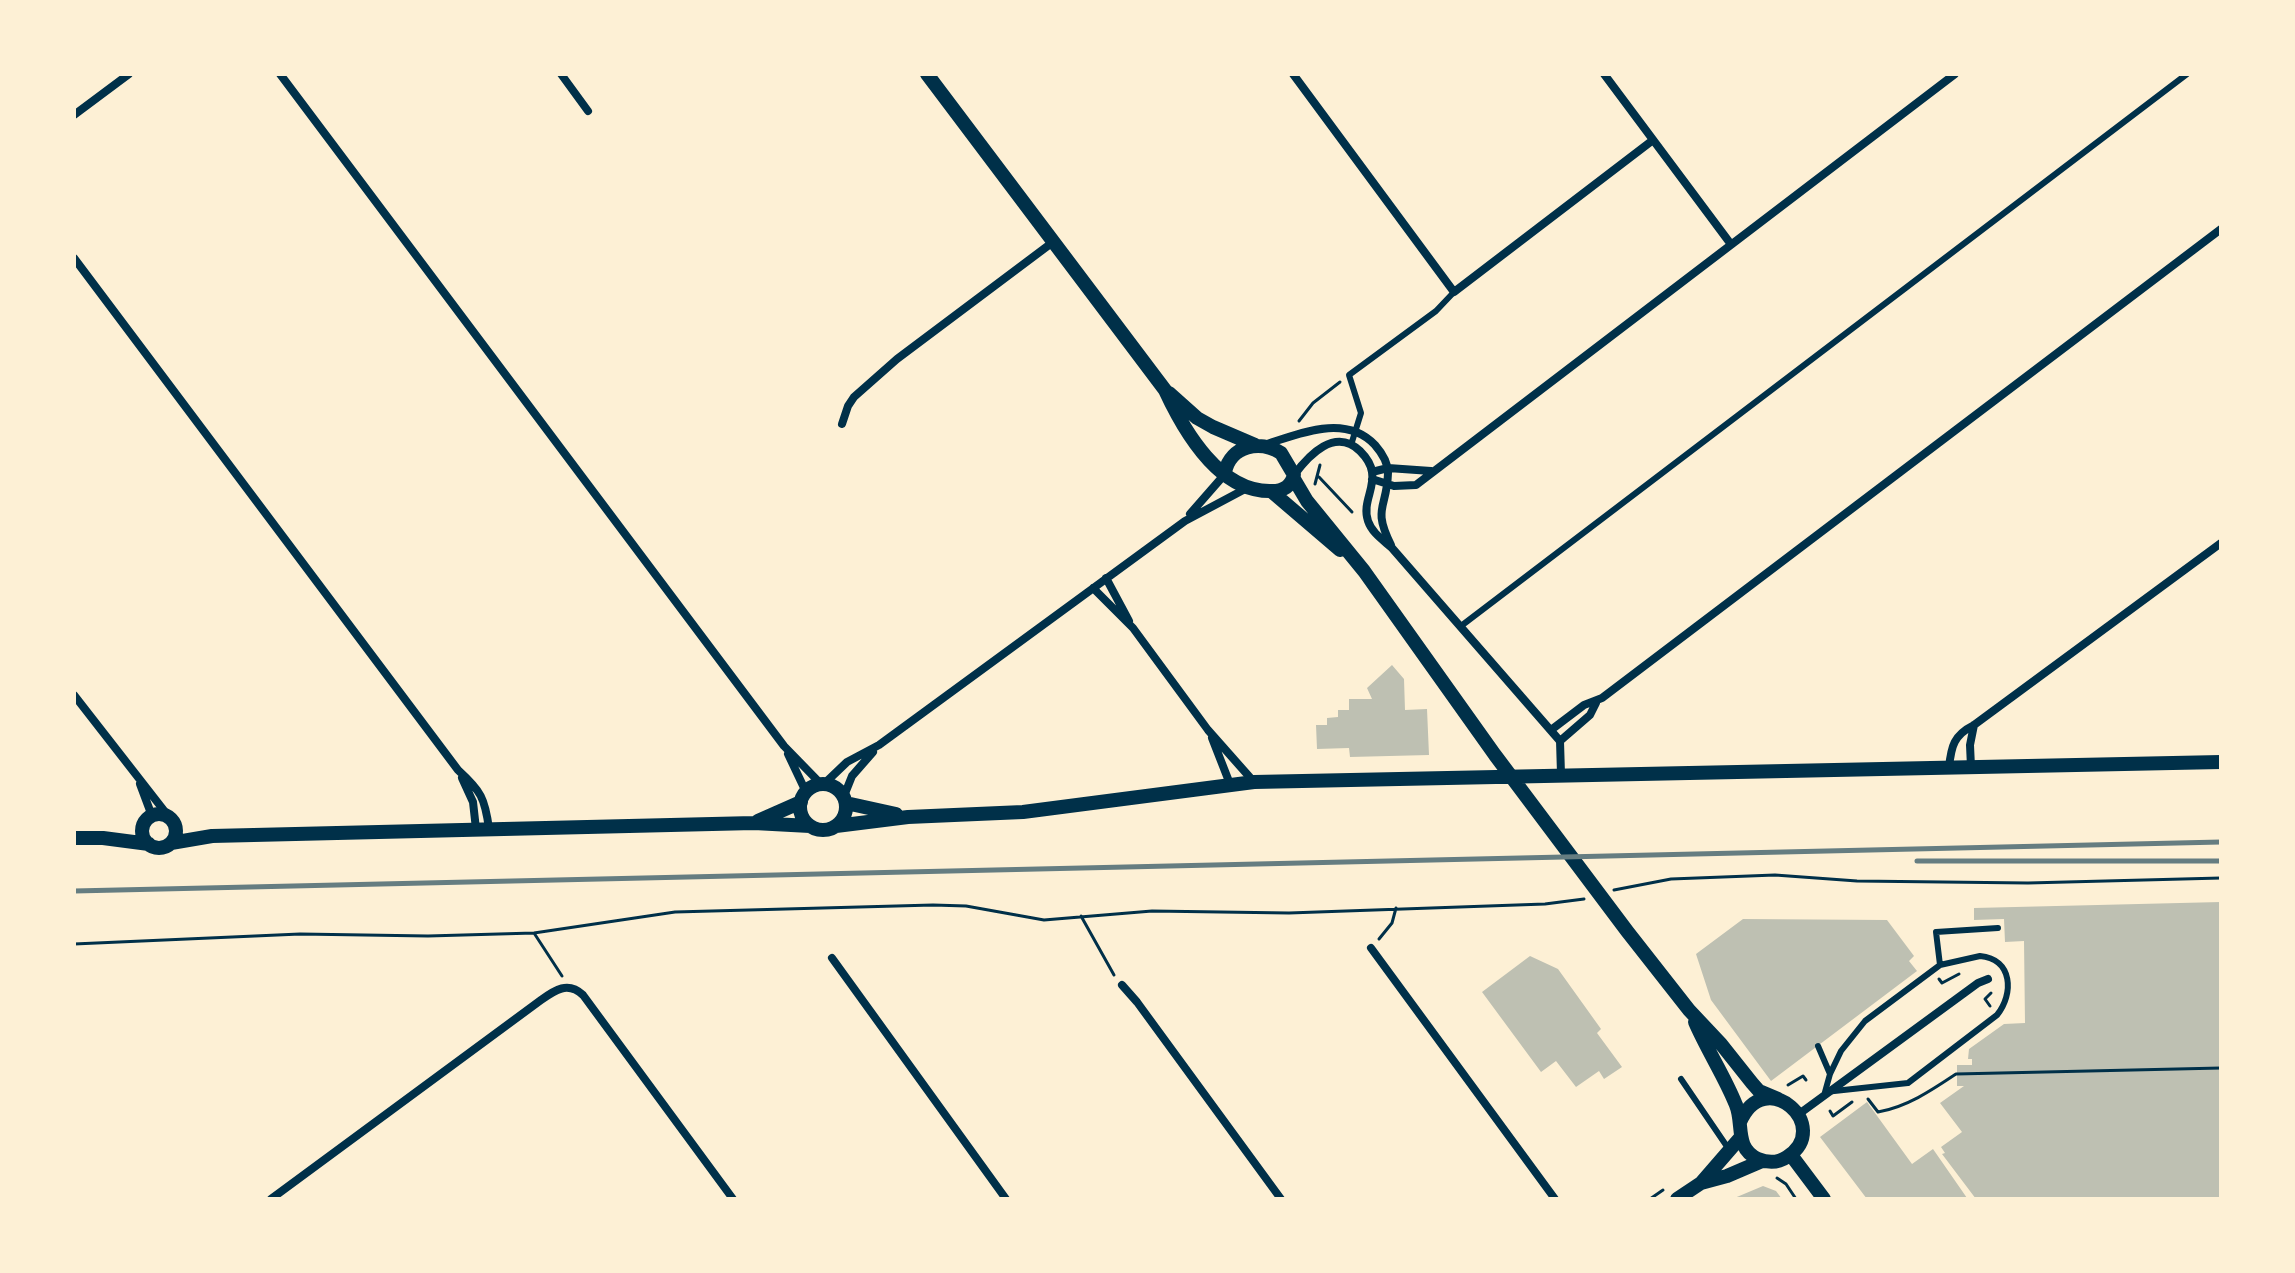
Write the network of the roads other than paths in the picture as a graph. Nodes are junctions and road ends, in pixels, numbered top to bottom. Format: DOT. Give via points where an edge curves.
graph roads {
  1 [pos="129,74"];
  2 [pos="280,74"];
  3 [pos="561,74"];
  4 [pos="927,74"];
  5 [pos="1293,74"];
  6 [pos="1604,74"];
  7 [pos="1955,74"];
  8 [pos="2187,74"];
  9 [pos="588,111"];
  10 [pos="74,115"];
  11 [pos="1653,140"];
  12 [pos="2221,229"];
  13 [pos="1053,242"];
  14 [pos="1730,243"];
  15 [pos="74,258"];
  16 [pos="1454,292"];
  17 [pos="1165,390"];
  18 [pos="842,424"];
  19 [pos="1356,431"];
  20 [pos="1259,445"];
  21 [pos="1351,445"];
  22 [pos="1388,468"];
  23 [pos="1432,471"];
  24 [pos="1225,473"];
  25 [pos="1372,475"];
  26 [pos="1294,477"];
  27 [pos="1387,485"];
  28 [pos="1248,488"];
  29 [pos="1271,491"];
  30 [pos="1185,521"];
  31 [pos="2221,543"];
  32 [pos="1392,548"];
  33 [pos="1364,571"];
  34 [pos="1106,578"];
  35 [pos="1093,588"];
  36 [pos="1461,626"];
  37 [pos="1133,628"];
  38 [pos="74,695"];
  39 [pos="1596,703"];
  40 [pos="1974,725"];
  41 [pos="1208,730"];
  42 [pos="1551,730"];
  43 [pos="1560,741"];
  44 [pos="879,745"];
  45 [pos="784,746"];
  46 [pos="2221,762"];
  47 [pos="1971,767"];
  48 [pos="1949,768"];
  49 [pos="1561,774"];
  50 [pos="138,779"];
  51 [pos="1254,782"];
  52 [pos="822,784"];
  53 [pos="1230,784"];
  54 [pos="803,797"];
  55 [pos="845,799"];
  56 [pos="908,817"];
  57 [pos="148,820"];
  58 [pos="172,821"];
  59 [pos="754,823"];
  60 [pos="810,826"];
  61 [pos="836,826"];
  62 [pos="482,829"];
  63 [pos="212,836"];
  64 [pos="74,838"];
  65 [pos="103,838"];
  66 [pos="171,843"];
  67 [pos="149,844"];
  68 [pos="1998,928"];
  69 [pos="1371,948"];
  70 [pos="832,958"];
  71 [pos="1940,965"];
  72 [pos="1990,982"];
  73 [pos="1122,985"];
  74 [pos="1689,1010"];
  75 [pos="1860,1014"];
  76 [pos="1865,1021"];
  77 [pos="1818,1046"];
  78 [pos="1830,1074"];
  79 [pos="1681,1079"];
  80 [pos="1825,1092"];
  81 [pos="1778,1099"];
  82 [pos="1799,1114"];
  83 [pos="1740,1122"];
  84 [pos="1740,1138"];
  85 [pos="1731,1151"];
  86 [pos="1791,1155"];
  87 [pos="1762,1161"];
  88 [pos="1701,1183"];
  89 [pos="271,1199"];
  90 [pos="733,1199"];
  91 [pos="1006,1199"];
  92 [pos="1281,1199"];
  93 [pos="1555,1199"];
  94 [pos="1677,1199"];
  95 [pos="1824,1199"];
  1 -- 10 [label="street"];
  2 -- 45 [label="street"];
  3 -- 9 [label="street"];
  4 -- 13 [label="street"];
  5 -- 16 [label="street"];
  6 -- 11 [label="street"];
  7 -- 14 [label="street"];
  8 -- 36 [label="lane"];
  11 -- 14 [label="street"];
  11 -- 16 [label="street"];
  12 -- 39 [label="street"];
  13 -- 17 [label="street"];
  13 -- 18 [label="street" via="897,359 854,397"];
  14 -- 23 [label="street"];
  15 -- 62 [label="street" via="484,799"];
  16 -- 19 [label="lane" via="1349,375 1361,413"];
  17 -- 20 [label="street" via="1197,418"];
  17 -- 24 [label="street" via="1178,418"];
  19 -- 20 [label="street" via="1328,428"];
  19 -- 21 [label="lane"];
  19 -- 22 [label="street" via="1379,449"];
  20 -- 24 [label="street" via="1234,456"];
  20 -- 26 [label="street" via="1281,453"];
  21 -- 25 [label="street" via="1366,457"];
  21 -- 26 [label="street" via="1323,446"];
  22 -- 23 [label="street"];
  22 -- 25 [label="street"];
  22 -- 27 [label="street"];
  23 -- 27 [label="street" via="1416,485"];
  24 -- 28 [label="street"];
  24 -- 30 [label="street"];
  25 -- 27 [label="street"];
  25 -- 32 [label="street" via="1368,523"];
  26 -- 29 [label="street" via="1284,489"];
  26 -- 33 [label="street"];
  27 -- 32 [label="street" via="1380,518"];
  28 -- 29 [label="street"];
  28 -- 30 [label="street"];
  29 -- 33 [label="street"];
  30 -- 34 [label="street"];
  31 -- 40 [label="street"];
  32 -- 36 [label="street"];
  33 -- 74 [label="street" via="1495,755"];
  34 -- 35 [label="street"];
  34 -- 37 [label="street"];
  35 -- 37 [label="street"];
  35 -- 44 [label="street"];
  36 -- 42 [label="street"];
  37 -- 41 [label="street"];
  38 -- 50 [label="street"];
  39 -- 42 [label="street" via="1584,705"];
  39 -- 43 [label="street"];
  40 -- 47 [label="street"];
  40 -- 48 [label="street" via="1955,738"];
  41 -- 51 [label="street"];
  41 -- 53 [label="street"];
  42 -- 43 [label="street"];
  43 -- 49 [label="street"];
  44 -- 52 [label="street" via="847,762"];
  44 -- 55 [label="street" via="852,776"];
  45 -- 52 [label="street"];
  45 -- 54 [label="street"];
  46 -- 47 [label="street"];
  47 -- 48 [label="street"];
  48 -- 49 [label="street"];
  49 -- 51 [label="street"];
  50 -- 57 [label="street"];
  50 -- 58 [label="street"];
  51 -- 53 [label="street"];
  52 -- 54 [label="street"];
  52 -- 55 [label="street" via="839,790"];
  53 -- 56 [label="street" via="1023,812"];
  54 -- 59 [label="street"];
  54 -- 60 [label="street" via="802,816"];
  55 -- 56 [label="street"];
  55 -- 61 [label="street" via="844,816"];
  56 -- 61 [label="street"];
  57 -- 58 [label="street" via="161,814"];
  57 -- 65 [label="street"];
  57 -- 67 [label="street" via="143,835"];
  58 -- 63 [label="street"];
  58 -- 66 [label="street" via="176,835"];
  59 -- 60 [label="street"];
  59 -- 62 [label="street"];
  60 -- 61 [label="street"];
  62 -- 63 [label="street"];
  63 -- 66 [label="street"];
  64 -- 65 [label="street"];
  65 -- 67 [label="street"];
  66 -- 67 [label="street" via="162,848"];
  68 -- 71 [label="lane" via="1936,932"];
  69 -- 93 [label="street"];
  70 -- 91 [label="street"];
  71 -- 76 [label="lane"];
  71 -- 80 [label="lane" via="1980,956 1998,961 2008,989 2006,1003 1908,1083"];
  72 -- 80 [label="street" via="1978,983"];
  73 -- 92 [label="street"];
  74 -- 81 [label="street" via="1759,1091"];
  74 -- 83 [label="street"];
  75 -- 76 [label="lane"];
  76 -- 78 [label="lane"];
  77 -- 78 [label="lane"];
  78 -- 80 [label="lane"];
  79 -- 85 [label="lane"];
  80 -- 82 [label="street"];
  81 -- 82 [label="street"];
  81 -- 83 [label="street" via="1750,1106"];
  82 -- 86 [label="street" via="1803,1131"];
  83 -- 84 [label="street"];
  84 -- 85 [label="street"];
  84 -- 87 [label="street"];
  85 -- 88 [label="street"];
  86 -- 87 [label="street"];
  86 -- 95 [label="street"];
  87 -- 88 [label="street"];
  88 -- 94 [label="street"];
  89 -- 90 [label="street" via="541,1000 566,987 583,995"];
}
